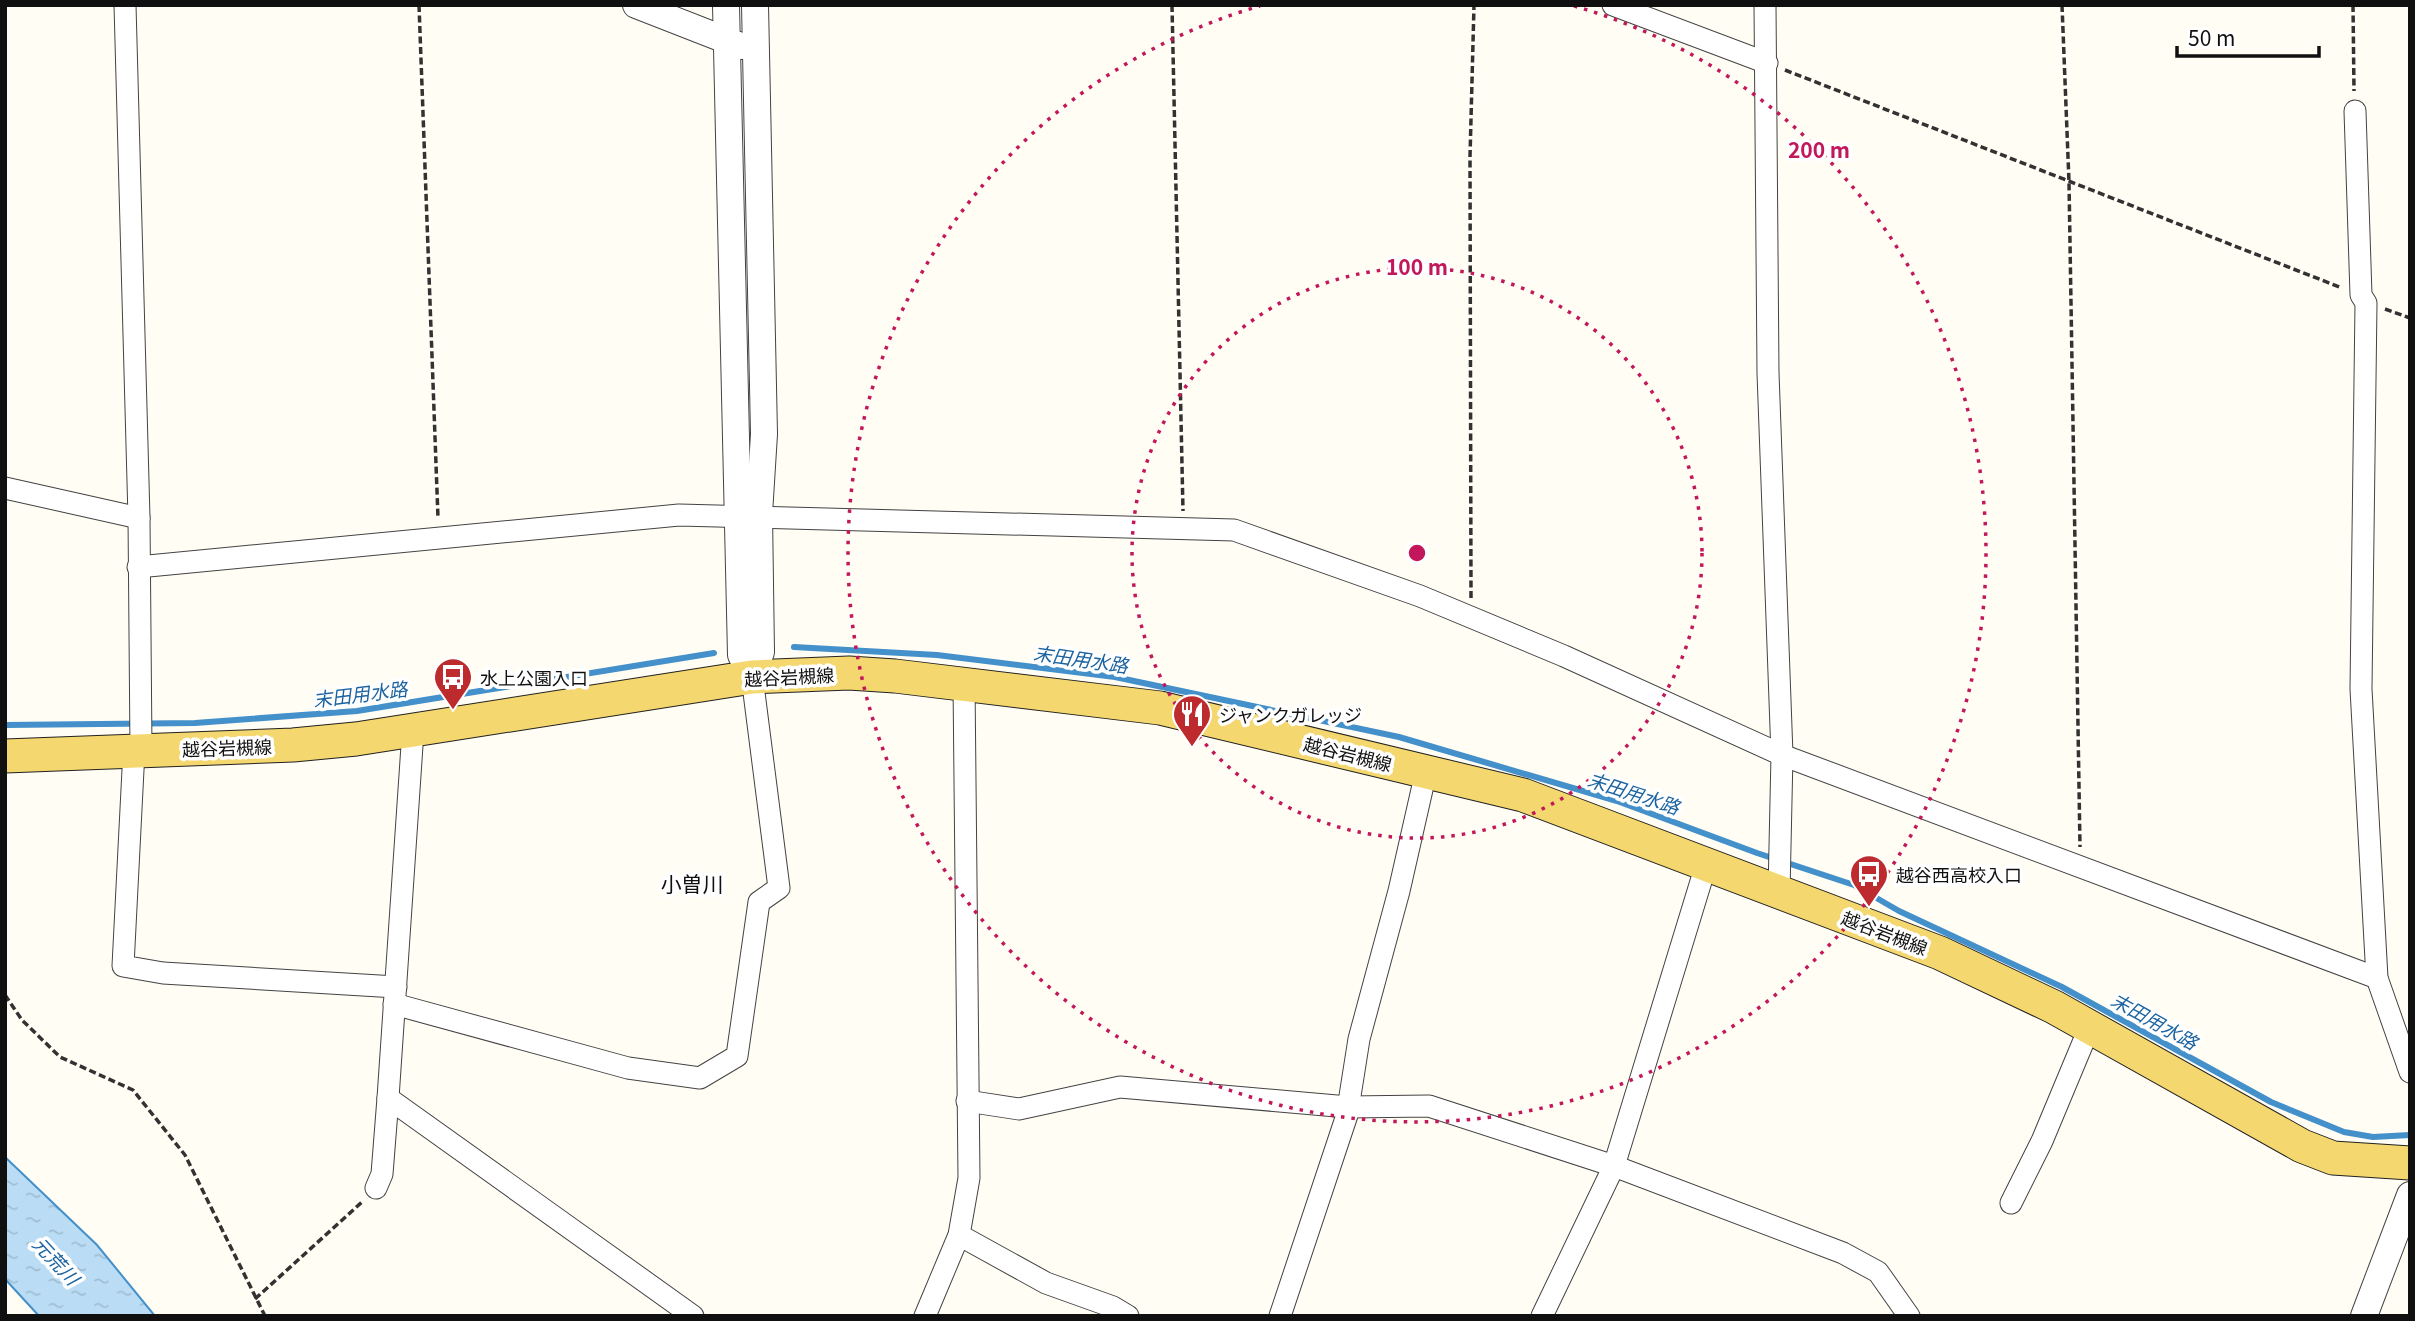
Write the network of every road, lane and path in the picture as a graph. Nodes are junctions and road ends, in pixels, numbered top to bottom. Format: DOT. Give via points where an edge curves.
graph roads {
  1 [pos="125,5"];
  2 [pos="419,5"];
  3 [pos="636,5"];
  4 [pos="726,5"];
  5 [pos="755,5"];
  6 [pos="1172,5"];
  7 [pos="1474,5"];
  8 [pos="1613,5"];
  9 [pos="1765,5"];
  10 [pos="2062,5"];
  11 [pos="2353,5"];
  12 [pos="727,40"];
  13 [pos="755,52"];
  14 [pos="1767,62"];
  15 [pos="2355,111"];
  16 [pos="2070,182"];
  17 [pos="2364,299"];
  18 [pos="2410,318"];
  19 [pos="5,488"];
  20 [pos="747,514"];
  21 [pos="139,518"];
  22 [pos="1184,531"];
  23 [pos="438,538"];
  24 [pos="138,567"];
  25 [pos="1471,617"];
  26 [pos="752,677"];
  27 [pos="964,682"];
  28 [pos="413,731"];
  29 [pos="139,735"];
  30 [pos="1782,755"];
  31 [pos="5,756"];
  32 [pos="1426,772"];
  33 [pos="1706,865"];
  34 [pos="2080,867"];
  35 [pos="1780,871"];
  36 [pos="2377,978"];
  37 [pos="5,995"];
  38 [pos="395,996"];
  39 [pos="2090,1026"];
  40 [pos="2410,1072"];
  41 [pos="388,1098"];
  42 [pos="967,1101"];
  43 [pos="1348,1107"];
  44 [pos="2410,1163"];
  45 [pos="1614,1166"];
  46 [pos="376,1188"];
  47 [pos="2410,1195"];
  48 [pos="2011,1203"];
  49 [pos="959,1235"];
  50 [pos="255,1299"];
  51 [pos="265,1316"];
  52 [pos="693,1316"];
  53 [pos="925,1316"];
  54 [pos="1128,1316"];
  55 [pos="1280,1316"];
  56 [pos="1542,1316"];
  57 [pos="1909,1316"];
  58 [pos="2364,1316"];
  1 -- 21 [label="street"];
  2 -- 23 [label="path"];
  3 -- 12 [label="street"];
  4 -- 12 [label="street"];
  5 -- 13 [label="street"];
  6 -- 22 [label="path"];
  7 -- 25 [label="path"];
  8 -- 14 [label="street"];
  9 -- 14 [label="street"];
  10 -- 16 [label="path"];
  11 -- 15 [label="path"];
  12 -- 13 [label="street"];
  12 -- 20 [label="street"];
  13 -- 20 [label="street" via="764,435"];
  14 -- 16 [label="path"];
  14 -- 30 [label="street" via="1768,373"];
  15 -- 17 [label="street"];
  16 -- 17 [label="path"];
  16 -- 34 [label="path"];
  17 -- 18 [label="path"];
  17 -- 36 [label="street" via="2361,689"];
  19 -- 21 [label="street"];
  20 -- 22 [label="street"];
  20 -- 23 [label="street" via="679,515"];
  20 -- 26 [label="street" via="761,652"];
  21 -- 24 [label="street"];
  22 -- 25 [label="street" via="1234,530"];
  23 -- 24 [label="street"];
  24 -- 29 [label="street"];
  25 -- 30 [label="street"];
  26 -- 27 [label="main road, 越谷岩槻線" via="849,673"];
  26 -- 28 [label="main road, 越谷岩槻線"];
  26 -- 38 [label="street" via="779,888 759,902 737,1056 700,1078 628,1068"];
  27 -- 32 [label="main road, 越谷岩槻線" via="1160,708"];
  27 -- 42 [label="street"];
  28 -- 29 [label="main road, 越谷岩槻線" via="293,745"];
  28 -- 38 [label="street"];
  29 -- 31 [label="main road, 越谷岩槻線"];
  29 -- 38 [label="street" via="123,966"];
  30 -- 34 [label="street"];
  30 -- 35 [label="street"];
  32 -- 33 [label="main road, 越谷岩槻線" via="1523,795"];
  32 -- 43 [label="street" via="1359,1039"];
  33 -- 35 [label="main road, 越谷岩槻線"];
  33 -- 45 [label="street"];
  34 -- 36 [label="street"];
  35 -- 39 [label="main road, 越谷岩槻線"];
  36 -- 40 [label="street"];
  37 -- 50 [label="path" via="22,1020 60,1058 132,1090 185,1155"];
  38 -- 41 [label="street"];
  39 -- 44 [label="main road, 越谷岩槻線" via="2302,1146 2333,1158"];
  39 -- 48 [label="street"];
  41 -- 46 [label="street" via="382,1174"];
  41 -- 52 [label="street"];
  42 -- 43 [label="street" via="1019,1110 1120,1087"];
  42 -- 49 [label="street" via="969,1178"];
  43 -- 45 [label="street" via="1429,1106"];
  43 -- 55 [label="street"];
  45 -- 56 [label="street"];
  45 -- 57 [label="street" via="1843,1253 1878,1272"];
  46 -- 50 [label="path"];
  47 -- 58 [label="street"];
  49 -- 53 [label="street"];
  49 -- 54 [label="street" via="1046,1283"];
  50 -- 51 [label="path"];
}
